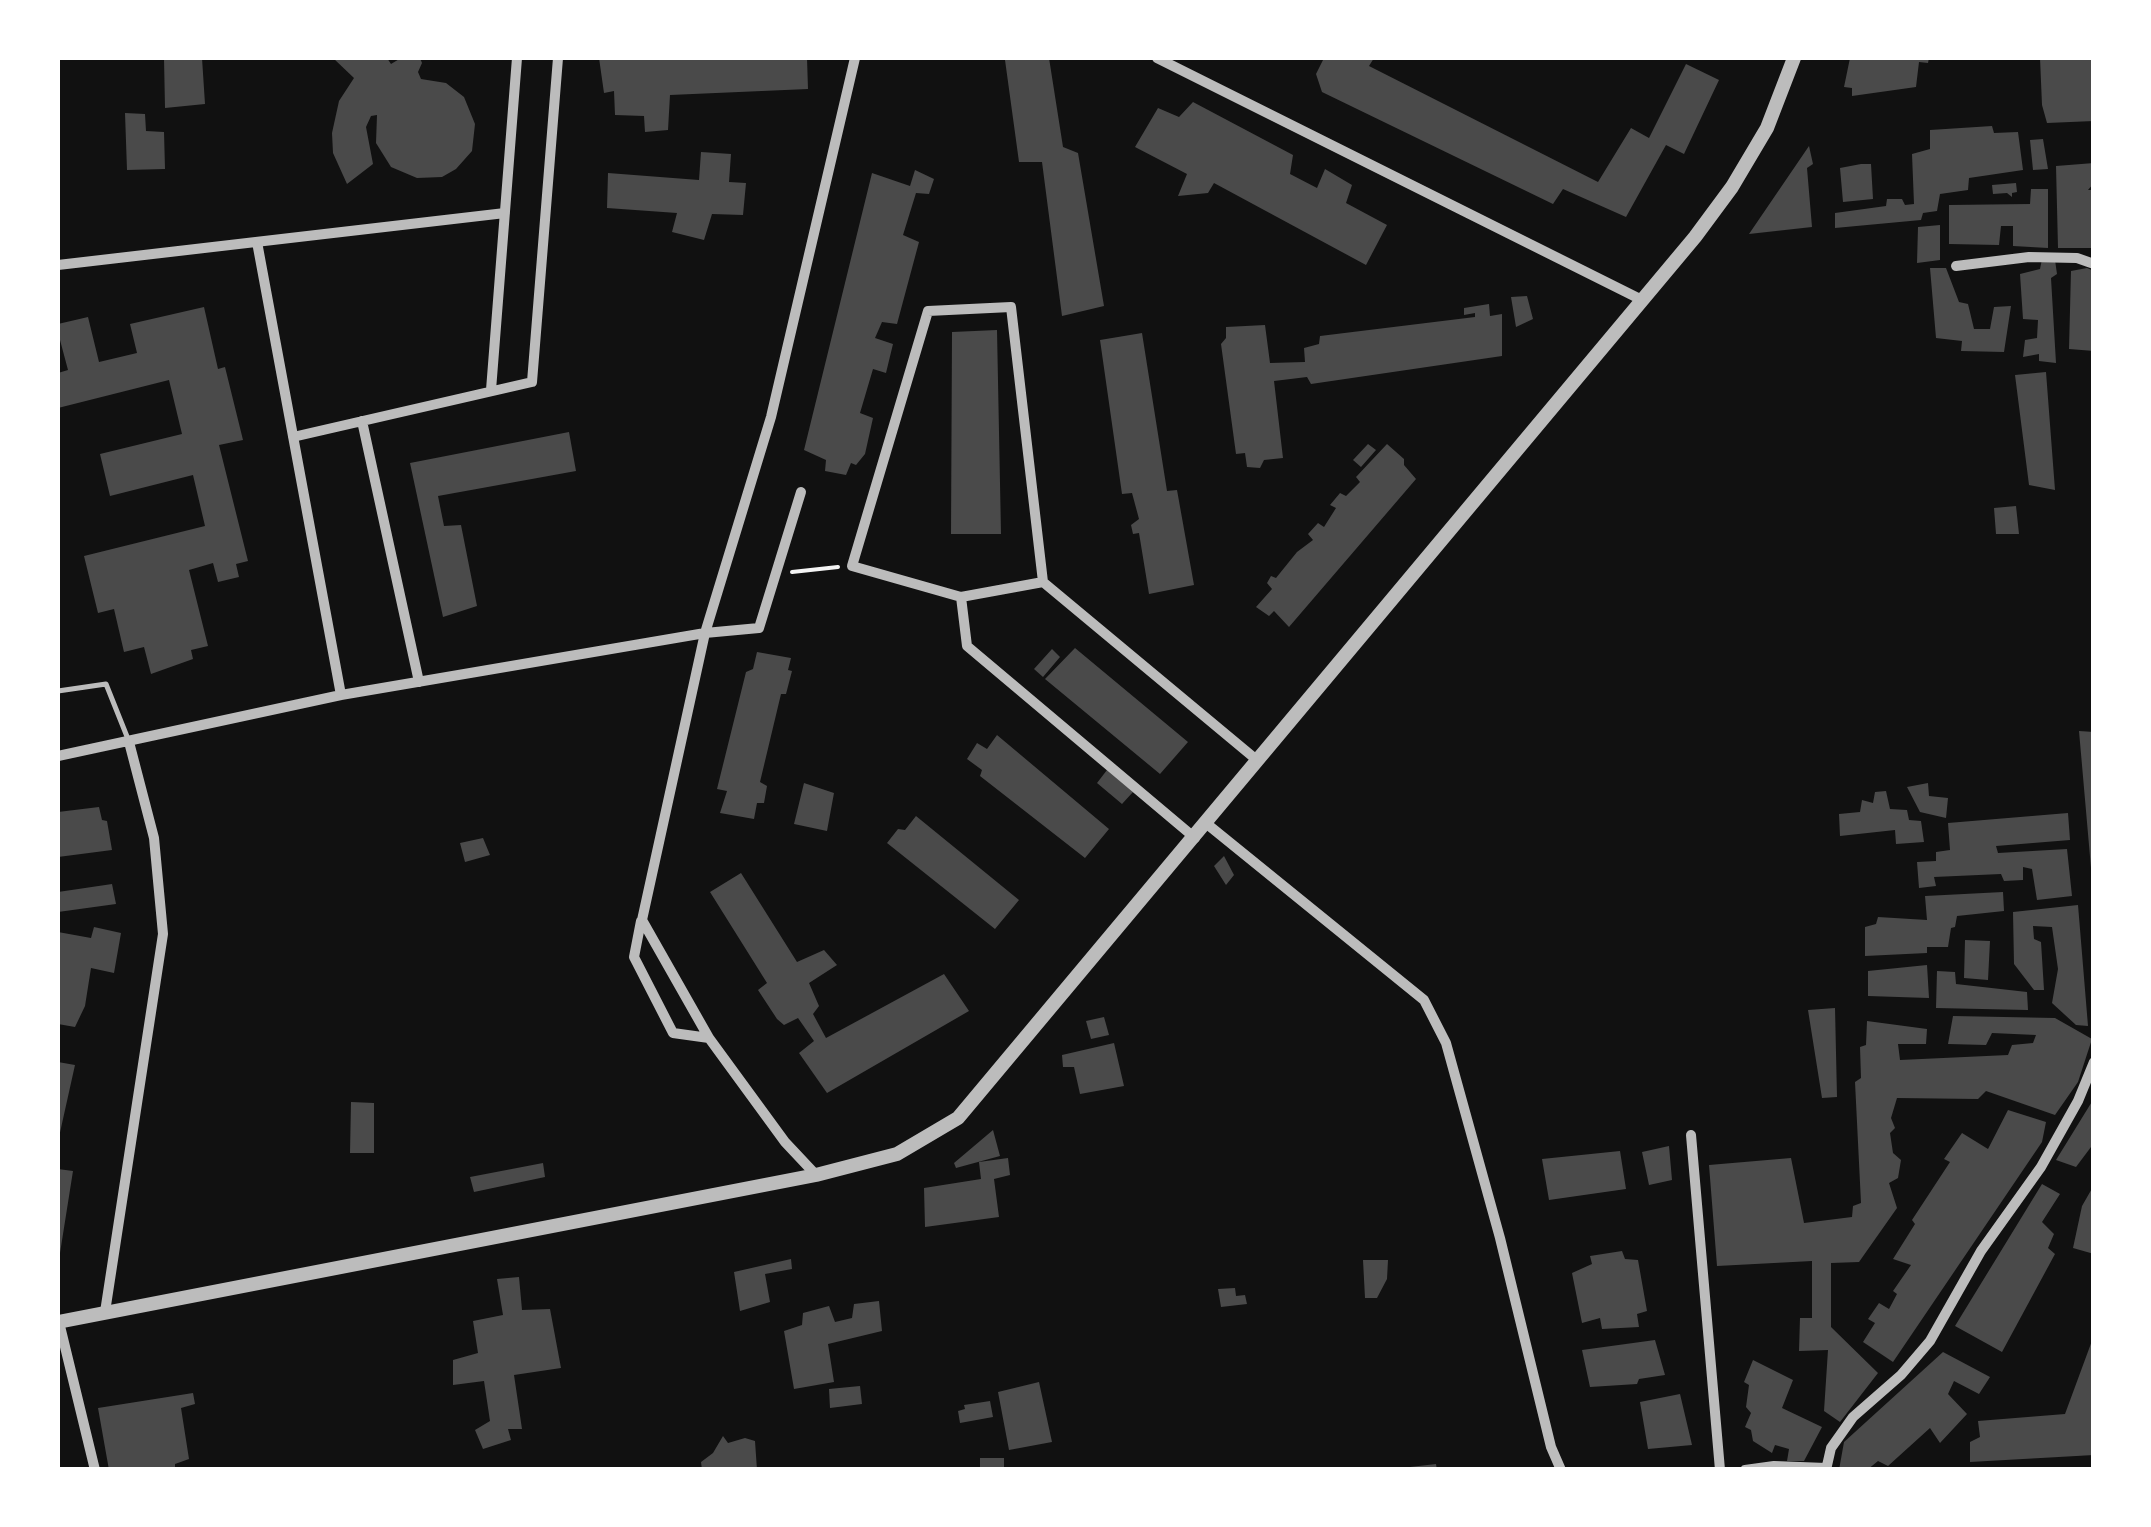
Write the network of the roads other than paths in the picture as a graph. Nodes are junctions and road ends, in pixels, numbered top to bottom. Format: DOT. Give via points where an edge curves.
graph roads {
  1 [pos="517,58"];
  2 [pos="558,58"];
  3 [pos="855,58"];
  4 [pos="1157,58"];
  5 [pos="1794,58"];
  6 [pos="505,213"];
  7 [pos="257,242"];
  8 [pos="2094,264"];
  9 [pos="58,265"];
  10 [pos="1956,266"];
  11 [pos="1642,300"];
  12 [pos="491,390"];
  13 [pos="362,421"];
  14 [pos="293,437"];
  15 [pos="801,492"];
  16 [pos="1043,582"];
  17 [pos="961,596"];
  18 [pos="705,633"];
  19 [pos="420,682"];
  20 [pos="58,691"];
  21 [pos="341,695"];
  22 [pos="129,742"];
  23 [pos="58,756"];
  24 [pos="1258,760"];
  25 [pos="1206,824"];
  26 [pos="1195,838"];
  27 [pos="642,920"];
  28 [pos="709,1038"];
  29 [pos="2094,1062"];
  30 [pos="1691,1136"];
  31 [pos="816,1175"];
  32 [pos="105,1312"];
  33 [pos="58,1322"];
  34 [pos="1826,1469"];
  35 [pos="95,1470"];
  36 [pos="1561,1470"];
  37 [pos="1720,1470"];
  38 [pos="1745,1470"];
  1 -- 6 [label="street"];
  2 -- 12 [label="street" via="532,382"];
  3 -- 18 [label="street" via="771,416"];
  4 -- 11 [label="street"];
  5 -- 11 [label="street" via="1768,128 1732,187"];
  6 -- 7 [label="street"];
  6 -- 12 [label="street"];
  7 -- 9 [label="street"];
  7 -- 14 [label="street"];
  8 -- 10 [label="street" via="2028,257"];
  11 -- 24 [label="street"];
  12 -- 13 [label="street"];
  13 -- 14 [label="street"];
  13 -- 19 [label="street"];
  14 -- 21 [label="street"];
  15 -- 18 [label="street" via="759,628"];
  16 -- 17 [label="street"];
  16 -- 17 [label="street" via="1011,307 928,310 852,566"];
  16 -- 24 [label="street"];
  17 -- 26 [label="street" via="967,646"];
  18 -- 19 [label="street"];
  18 -- 27 [label="street"];
  19 -- 21 [label="street"];
  20 -- 22 [label="lane" via="106,684"];
  21 -- 22 [label="street"];
  22 -- 23 [label="street"];
  22 -- 32 [label="street" via="154,838 163,934"];
  24 -- 25 [label="street"];
  25 -- 26 [label="street"];
  25 -- 36 [label="street" via="1424,1000 1446,1043"];
  26 -- 31 [label="street" via="958,1118 897,1154"];
  27 -- 28 [label="street"];
  27 -- 28 [label="street" via="634,957 673,1033"];
  28 -- 31 [label="street"];
  29 -- 34 [label="street" via="2041,1167 1981,1251 1930,1341 1853,1417 1831,1448"];
  30 -- 37 [label="street"];
  31 -- 32 [label="street"];
  32 -- 33 [label="street"];
  33 -- 35 [label="street"];
  34 -- 38 [label="street"];
}
